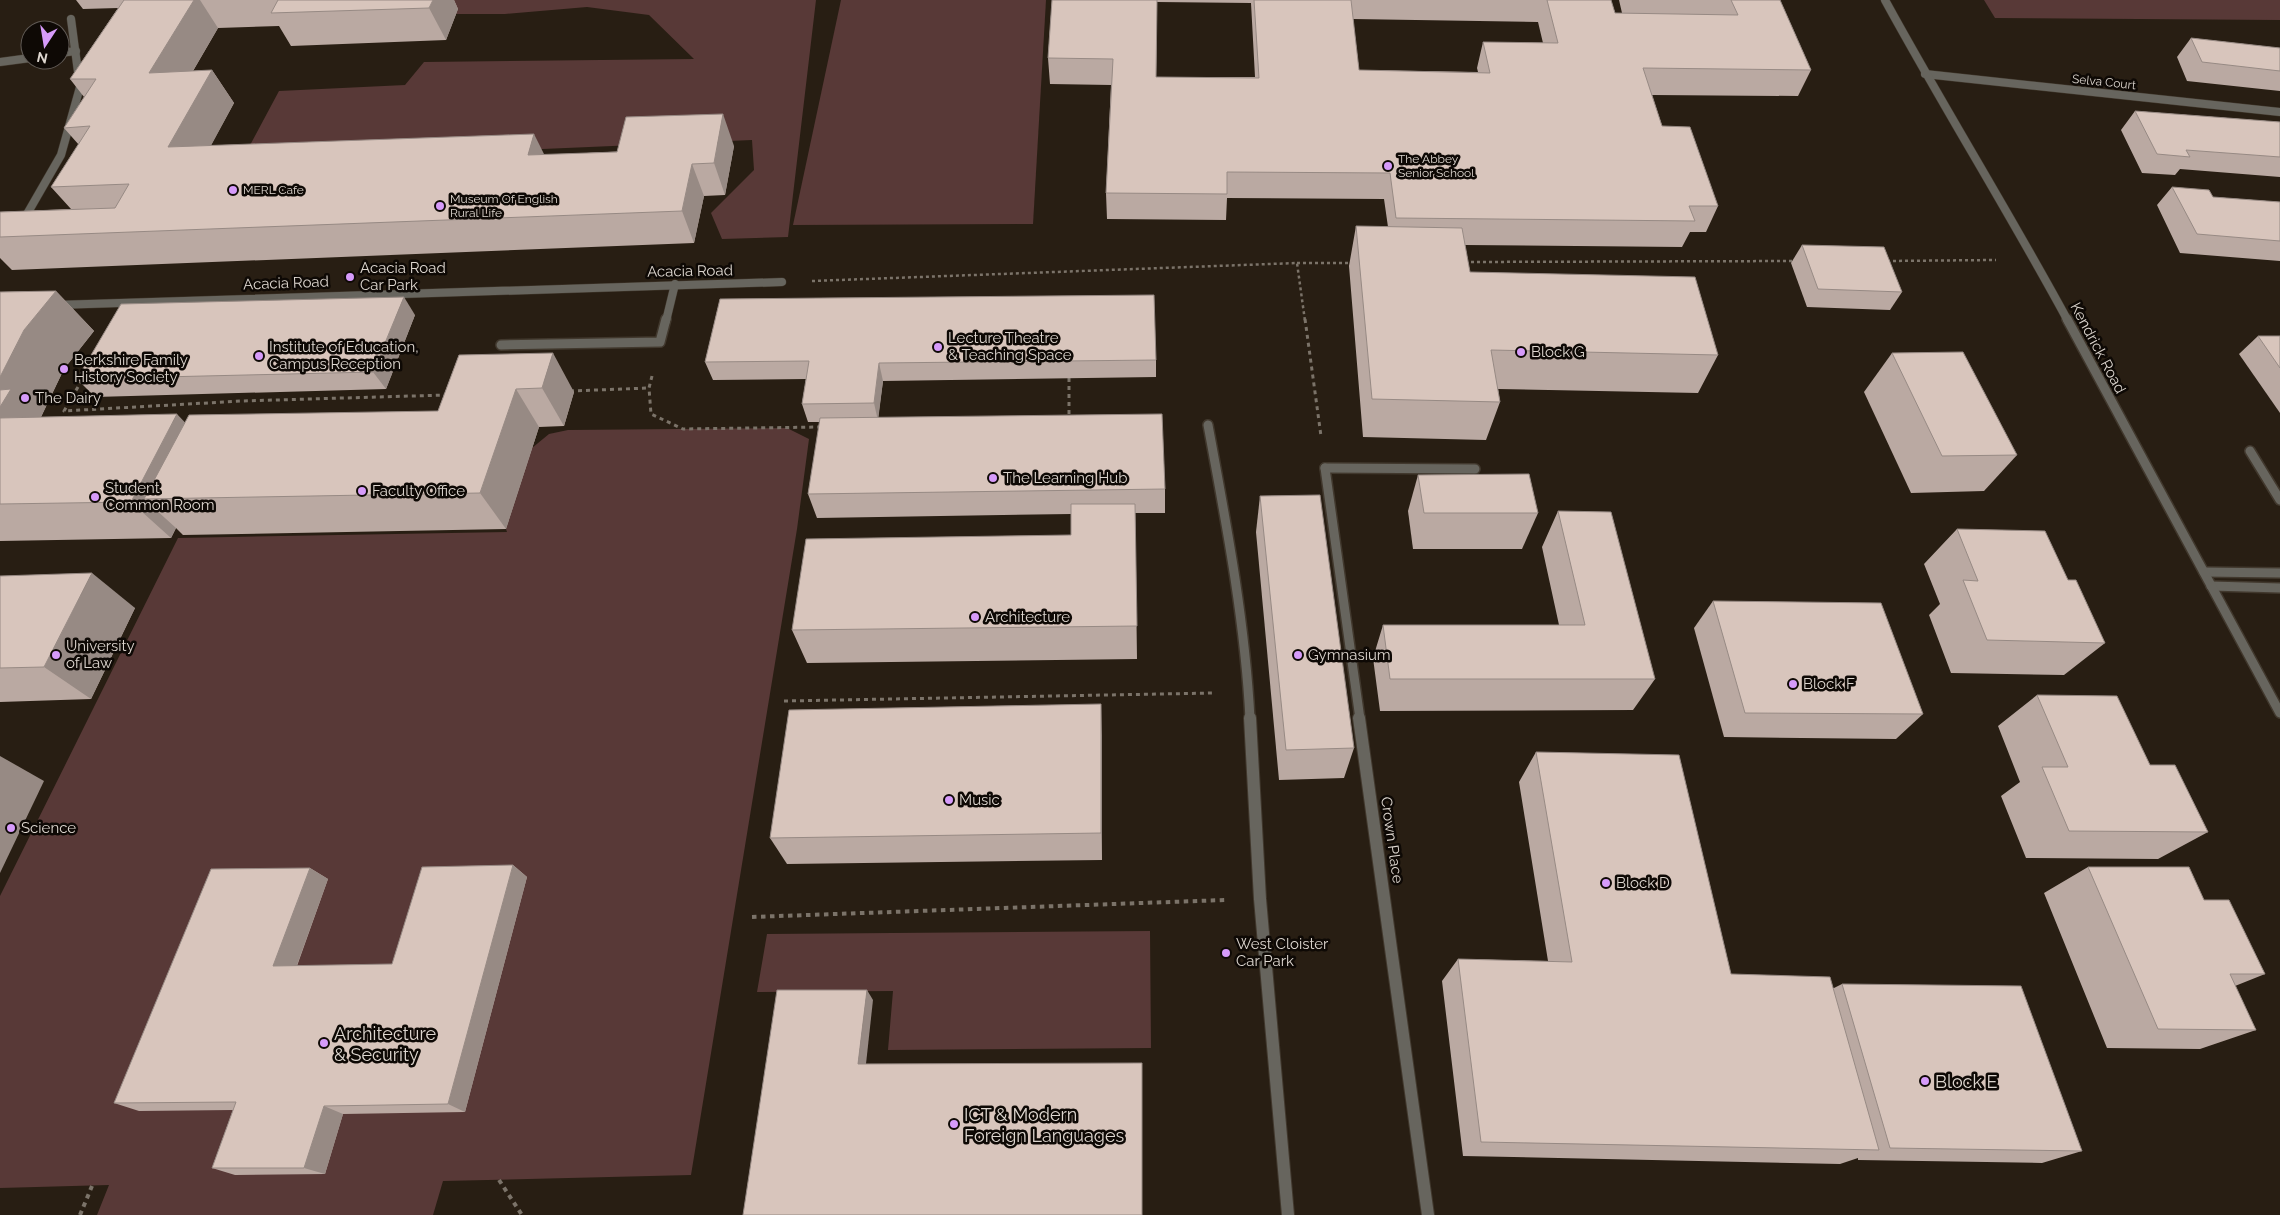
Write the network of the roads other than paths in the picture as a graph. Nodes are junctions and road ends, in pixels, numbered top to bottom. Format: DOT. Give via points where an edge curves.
graph roads {
  1 [pos="1885,0"];
  2 [pos="71,19"];
  3 [pos="76,51"];
  4 [pos="70,52"];
  5 [pos="20,59"];
  6 [pos="0,62"];
  7 [pos="1925,74"];
  8 [pos="2280,112"];
  9 [pos="0,227"];
  10 [pos="782,282"];
  11 [pos="675,284"];
  12 [pos="42,306"];
  13 [pos="501,345"];
  14 [pos="1208,425"];
  15 [pos="2250,451"];
  16 [pos="1475,469"];
  17 [pos="2280,500"];
  18 [pos="2204,572"];
  19 [pos="2280,573"];
  20 [pos="2211,586"];
  21 [pos="2280,588"];
  22 [pos="2280,713"];
  23 [pos="1288,1215"];
  24 [pos="1428,1215"];
  1 -- 7 [label="street, Kendrick Road"];
  2 -- 3 [label="street"];
  3 -- 4 [label="street"];
  3 -- 9 [label="street" via="80,87 61,156 23,221"];
  5 -- 6 [label="street"];
  7 -- 8 [label="street, Selva Court"];
  7 -- 18 [label="street, Kendrick Road" via="2035,260"];
  10 -- 11 [label="street, Acacia Road"];
  11 -- 12 [label="street, Acacia Road"];
  11 -- 13 [label="street" via="660,342"];
  14 -- 23 [label="street" via="1231,551 1249,692 1260,899"];
  15 -- 17 [label="street"];
  16 -- 24 [label="street, Crown Place" via="1325,468"];
  18 -- 19 [label="street"];
  18 -- 20 [label="street, Kendrick Road"];
  20 -- 21 [label="street"];
  20 -- 22 [label="street, Kendrick Road"];
}
